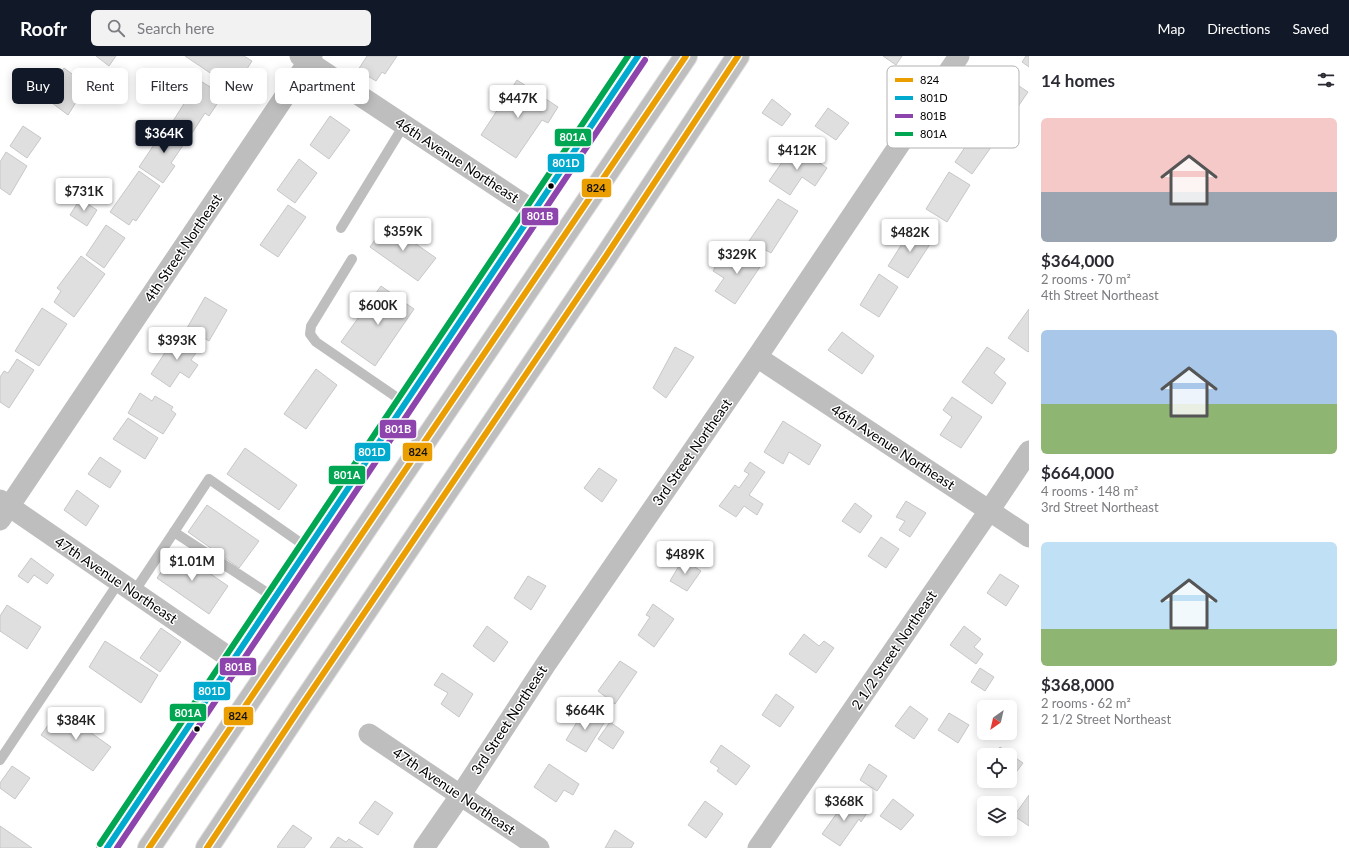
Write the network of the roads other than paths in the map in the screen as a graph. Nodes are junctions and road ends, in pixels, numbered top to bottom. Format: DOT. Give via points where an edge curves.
graph roads {
  1 [pos="638,56"];
  2 [pos="686,56"];
  3 [pos="738,56"];
  4 [pos="959,56"];
  5 [pos="307,58"];
  6 [pos="952,66"];
  7 [pos="404,125"];
  8 [pos="897,148"];
  9 [pos="534,211"];
  10 [pos="341,228"];
  11 [pos="352,259"];
  12 [pos="757,358"];
  13 [pos="405,403"];
  14 [pos="1029,451"];
  15 [pos="3,509"];
  16 [pos="990,511"];
  17 [pos="174,532"];
  18 [pos="1029,537"];
  19 [pos="308,548"];
  20 [pos="126,587"];
  21 [pos="275,598"];
  22 [pos="233,660"];
  23 [pos="369,734"];
  24 [pos="0,760"];
  25 [pos="460,796"];
  26 [pos="107,848"];
  27 [pos="149,848"];
  28 [pos="207,848"];
  29 [pos="424,848"];
  30 [pos="539,848"];
  31 [pos="758,848"];
  1 -- 9 [label="main road"];
  2 -- 27 [label="main road"];
  3 -- 28 [label="main road"];
  4 -- 6 [label="street, 3rd Street Northeast"];
  5 -- 7 [label="street, 46th Avenue Northeast"];
  5 -- 15 [label="street, 4th Street Northeast"];
  7 -- 9 [label="street, 46th Avenue Northeast"];
  7 -- 10 [label="lane"];
  8 -- 12 [label="street, 3rd Street Northeast"];
  9 -- 13 [label="main road"];
  11 -- 13 [label="lane" via="311,326 310,334 316,342"];
  12 -- 16 [label="street, 46th Avenue Northeast"];
  12 -- 25 [label="street, 3rd Street Northeast" via="546,664"];
  13 -- 19 [label="main road"];
  14 -- 16 [label="street, 2 1/2 Street Northeast"];
  15 -- 20 [label="street, 47th Avenue Northeast"];
  16 -- 18 [label="street, 46th Avenue Northeast"];
  16 -- 31 [label="street, 2 1/2 Street Northeast"];
  17 -- 19 [label="lane" via="209,479"];
  17 -- 20 [label="lane"];
  17 -- 21 [label="lane"];
  19 -- 21 [label="main road"];
  20 -- 22 [label="street, 47th Avenue Northeast"];
  20 -- 24 [label="lane"];
  21 -- 22 [label="main road"];
  22 -- 26 [label="main road"];
  23 -- 25 [label="street, 47th Avenue Northeast"];
  25 -- 29 [label="street, 3rd Street Northeast"];
  25 -- 30 [label="street, 47th Avenue Northeast"];
}
